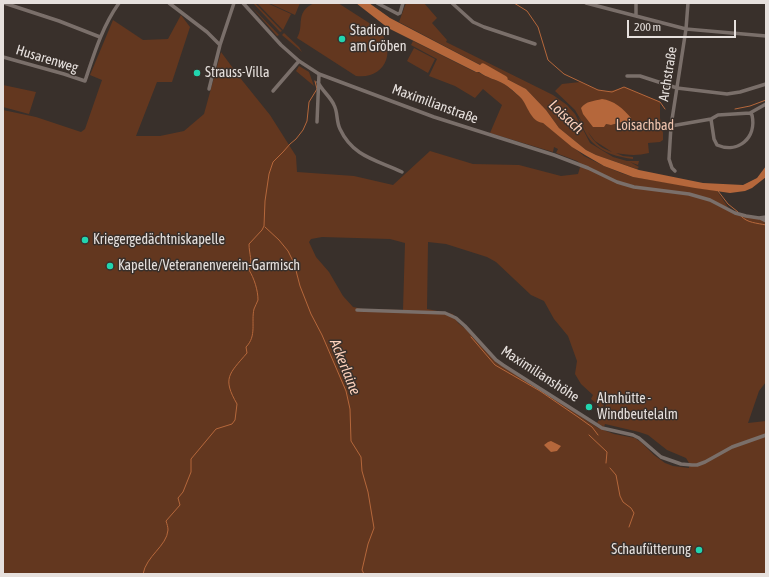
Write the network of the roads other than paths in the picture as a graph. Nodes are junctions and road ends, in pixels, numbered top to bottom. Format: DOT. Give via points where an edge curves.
graph roads {
  1 [pos="4,3"];
  2 [pos="119,3"];
  3 [pos="169,3"];
  4 [pos="234,3"];
  5 [pos="243,3"];
  6 [pos="377,3"];
  7 [pos="403,3"];
  8 [pos="452,3"];
  9 [pos="586,3"];
  10 [pos="636,3"];
  11 [pos="688,3"];
  12 [pos="636,16"];
  13 [pos="686,29"];
  14 [pos="766,36"];
  15 [pos="100,37"];
  16 [pos="535,44"];
  17 [pos="220,45"];
  18 [pos="3,57"];
  19 [pos="299,61"];
  20 [pos="319,74"];
  21 [pos="627,76"];
  22 [pos="318,82"];
  23 [pos="766,84"];
  24 [pos="677,88"];
  25 [pos="209,89"];
  26 [pos="273,91"];
  27 [pos="766,104"];
  28 [pos="760,108"];
  29 [pos="750,113"];
  30 [pos="753,118"];
  31 [pos="712,119"];
  32 [pos="317,122"];
  33 [pos="671,126"];
  34 [pos="675,171"];
  35 [pos="402,172"];
  36 [pos="766,217"];
  37 [pos="759,218"];
  38 [pos="766,221"];
  39 [pos="357,310"];
  40 [pos="766,435"];
  1 -- 15 [label="street" via="59,20"];
  2 -- 15 [label="street"];
  3 -- 17 [label="street"];
  4 -- 17 [label="street"];
  5 -- 19 [label="street, Maximilianstraße" via="275,40"];
  6 -- 7 [label="street" via="398,14"];
  8 -- 16 [label="street" via="473,22"];
  9 -- 12 [label="street"];
  10 -- 12 [label="street"];
  11 -- 13 [label="street, Archstraße"];
  12 -- 13 [label="street"];
  13 -- 14 [label="street"];
  13 -- 24 [label="street, Archstraße"];
  15 -- 18 [label="street, Husarenweg" via="85,81"];
  17 -- 25 [label="street"];
  19 -- 20 [label="street, Maximilianstraße"];
  19 -- 26 [label="street"];
  20 -- 22 [label="street"];
  20 -- 37 [label="street, Maximilianstraße" via="434,117 567,160 617,182 634,187 688,194 710,200 736,213"];
  21 -- 24 [label="street" via="640,76"];
  22 -- 32 [label="street"];
  22 -- 35 [label="street" via="335,105 339,127 355,150"];
  23 -- 24 [label="street" via="727,94"];
  24 -- 33 [label="street, Archstraße"];
  27 -- 28 [label="street"];
  28 -- 29 [label="street"];
  28 -- 30 [label="street"];
  29 -- 30 [label="street"];
  29 -- 31 [label="street" via="718,115"];
  30 -- 31 [label="street" via="748,139 740,145 725,147 715,143"];
  31 -- 33 [label="street"];
  33 -- 34 [label="street, Archstraße" via="669,159"];
  36 -- 37 [label="street"];
  37 -- 38 [label="street"];
  39 -- 40 [label="street, Maximilianshöhe" via="446,313 456,318 496,360 602,428 633,435 661,457 672,462 697,465 732,447"];
}
